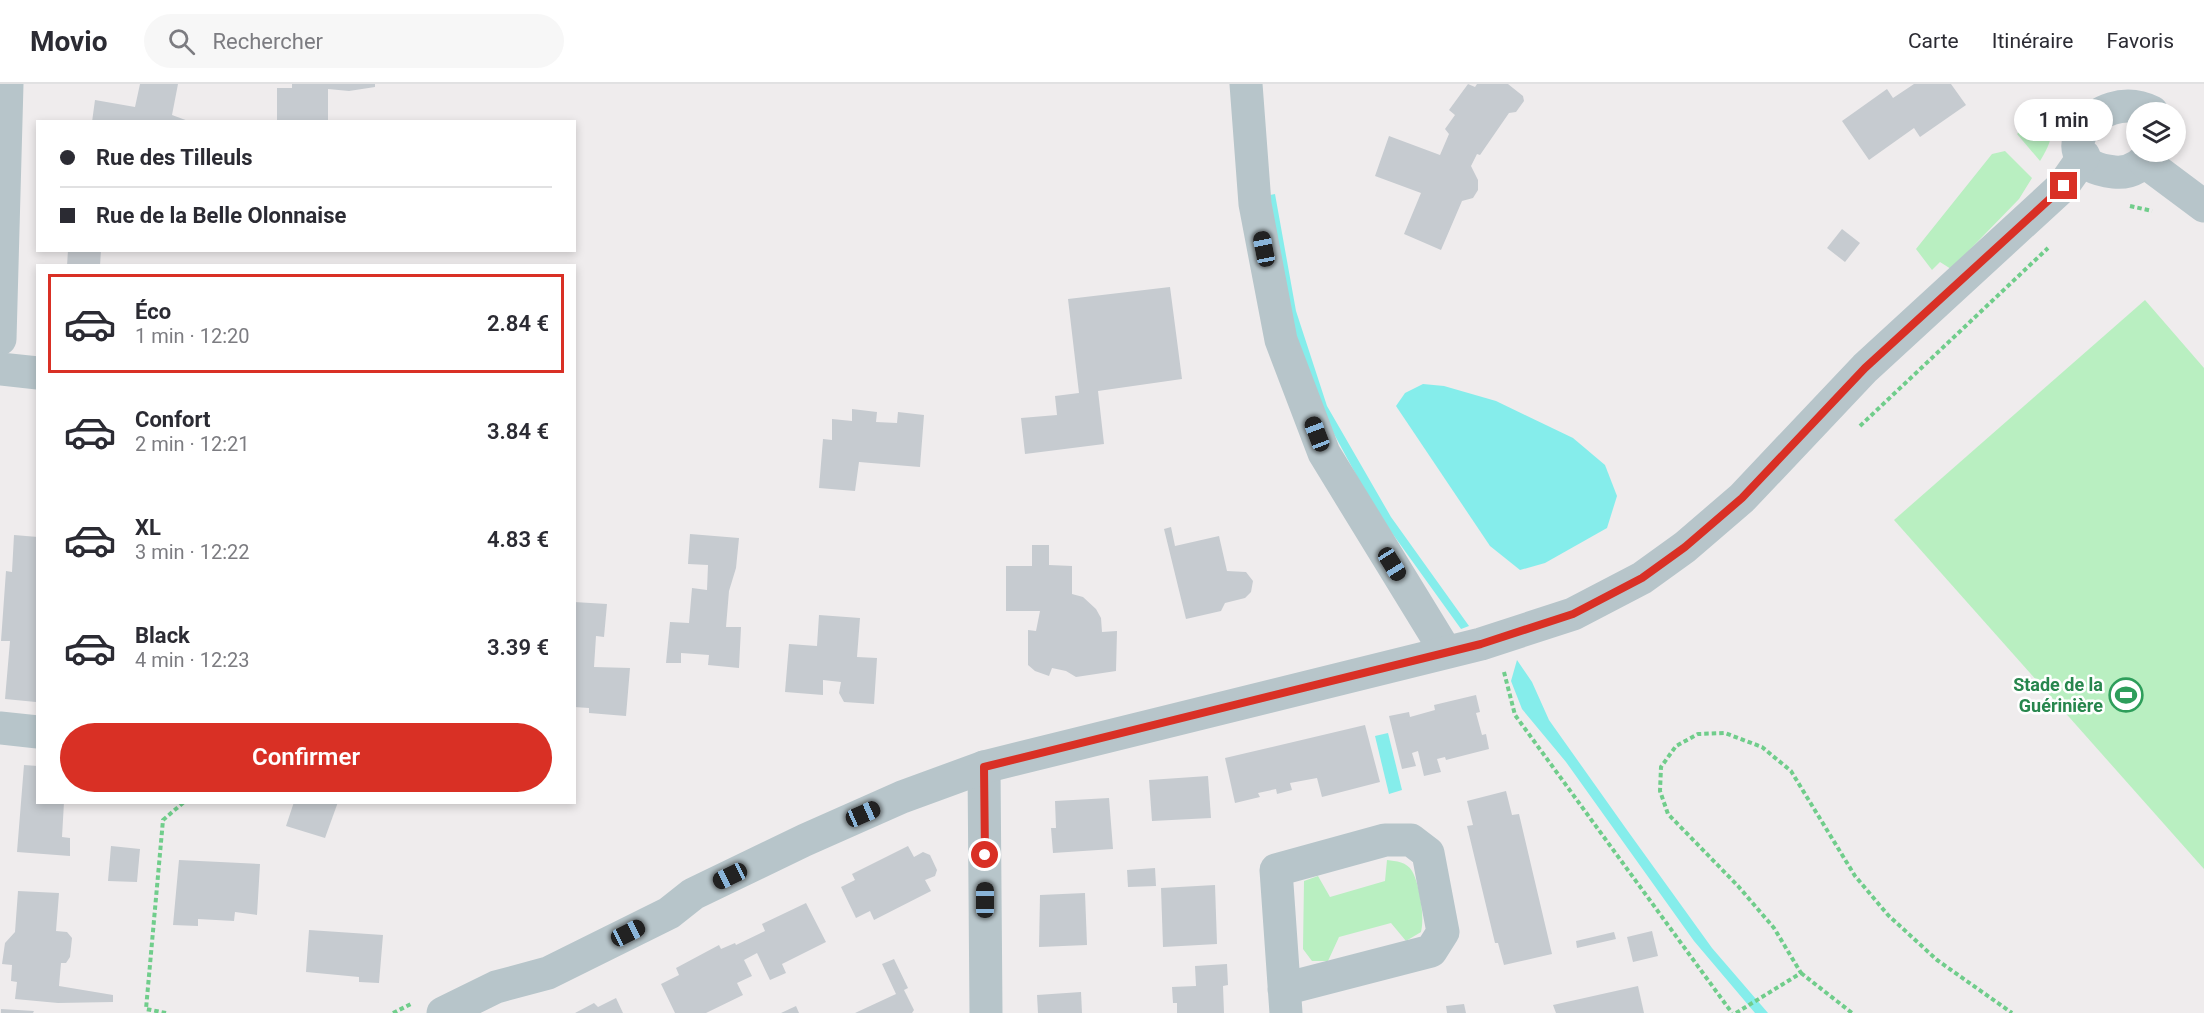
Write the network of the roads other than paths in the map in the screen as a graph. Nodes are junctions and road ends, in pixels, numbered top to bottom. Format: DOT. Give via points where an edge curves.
graph roads {
  1 [pos="7,84"];
  2 [pos="1246,84"];
  3 [pos="2151,100"];
  4 [pos="2084,156"];
  5 [pos="2143,162"];
  6 [pos="2155,162"];
  7 [pos="2204,206"];
  8 [pos="0,339"];
  9 [pos="0,369"];
  10 [pos="36,373"];
  11 [pos="1446,652"];
  12 [pos="0,728"];
  13 [pos="36,732"];
  14 [pos="984,767"];
  15 [pos="1285,1001"];
  16 [pos="443,1013"];
  17 [pos="986,1013"];
  1 -- 8 [label="street"];
  2 -- 11 [label="street" via="1255,204 1281,340 1324,453"];
  3 -- 4 [label="street" via="2121,93 2081,99 2077,129"];
  4 -- 5 [label="street" via="2094,166 2120,173 2134,170"];
  4 -- 11 [label="street" via="2064,186 1865,368 1742,498 1685,547 1642,578 1573,614"];
  6 -- 7 [label="street"];
  9 -- 10 [label="street"];
  11 -- 14 [label="street"];
  12 -- 13 [label="street"];
  14 -- 16 [label="street" via="902,797 805,840 693,894 669,913 548,973 496,987"];
  14 -- 17 [label="street"];
  15 -- 15 [label="street" via="1276,870 1385,840 1411,840 1428,854 1443,932 1431,951"];
}
